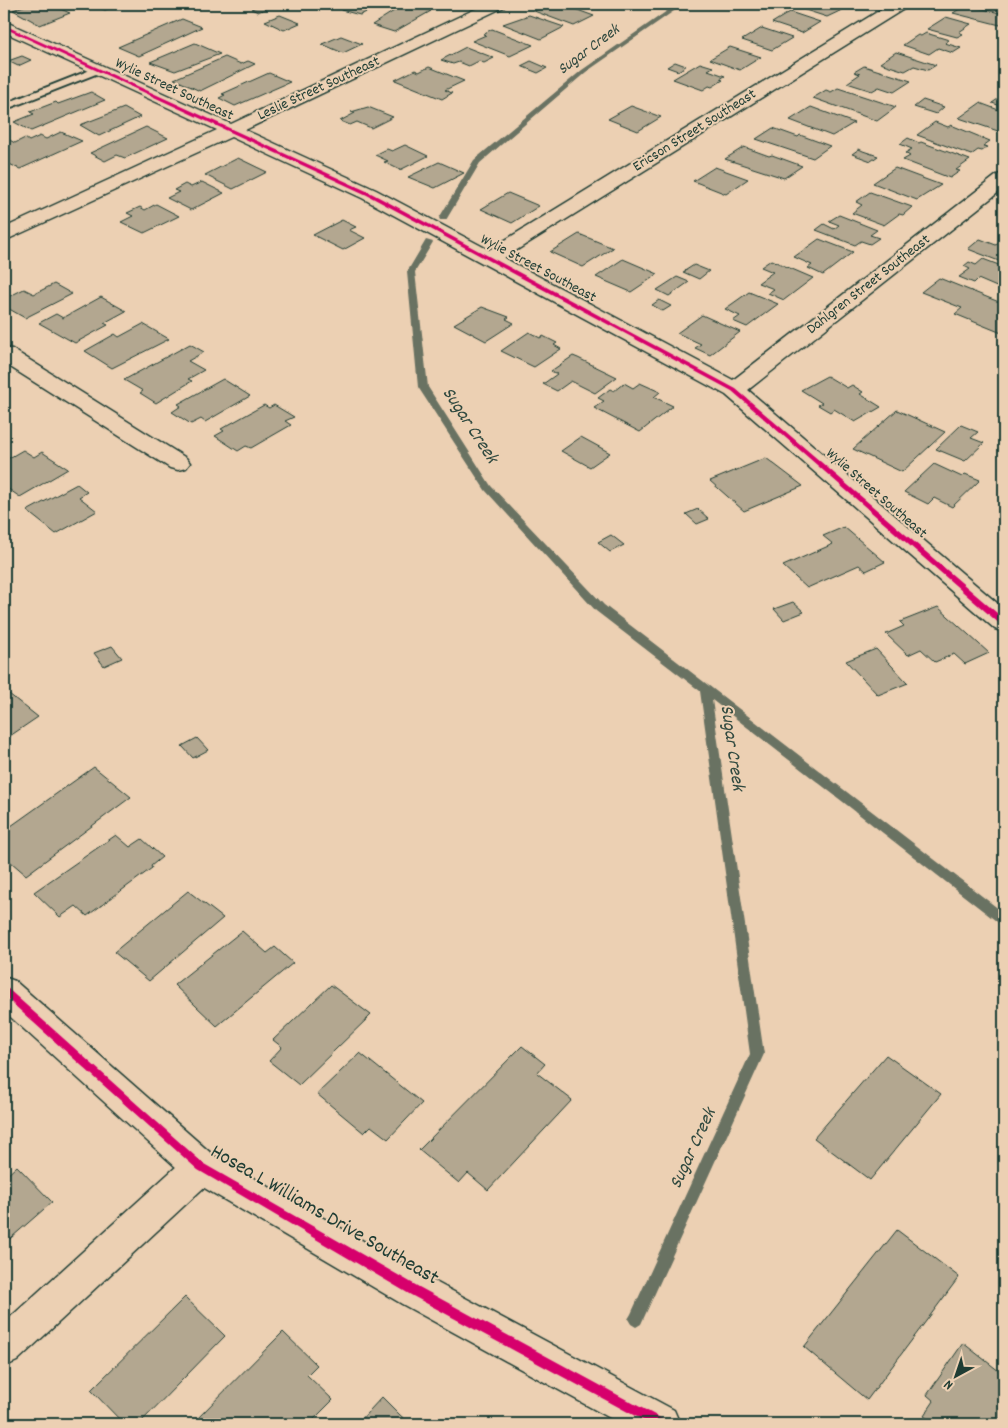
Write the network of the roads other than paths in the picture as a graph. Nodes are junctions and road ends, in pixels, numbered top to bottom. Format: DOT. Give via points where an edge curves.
graph roads {
  1 [pos="901,4"];
  2 [pos="489,5"];
  3 [pos="4,26"];
  4 [pos="98,70"];
  5 [pos="4,107"];
  6 [pos="230,131"];
  7 [pos="1004,179"];
  8 [pos="4,235"];
  9 [pos="490,258"];
  10 [pos="4,354"];
  11 [pos="734,390"];
  12 [pos="178,463"];
  13 [pos="1004,623"];
  14 [pos="4,991"];
  15 [pos="201,1167"];
  16 [pos="4,1348"];
  17 [pos="660,1424"];
  1 -- 9 [label="street, Ericson Street Southeast"];
  2 -- 6 [label="street, Leslie Street Southeast"];
  3 -- 4 [label="street, Wylie Street Southeast"];
  4 -- 5 [label="lane"];
  4 -- 6 [label="street, Wylie Street Southeast"];
  6 -- 8 [label="street, Leslie Street Southeast"];
  6 -- 9 [label="street, Wylie Street Southeast" via="370,194"];
  7 -- 11 [label="street, Dahlgren Street Southeast"];
  9 -- 11 [label="street, Wylie Street Southeast"];
  10 -- 12 [label="street"];
  11 -- 13 [label="street, Wylie Street Southeast"];
  14 -- 15 [label="street, Hosea L Williams Drive Southeast"];
  15 -- 16 [label="street"];
  15 -- 17 [label="street, Hosea L Williams Drive Southeast" via="415,1291"];
}
